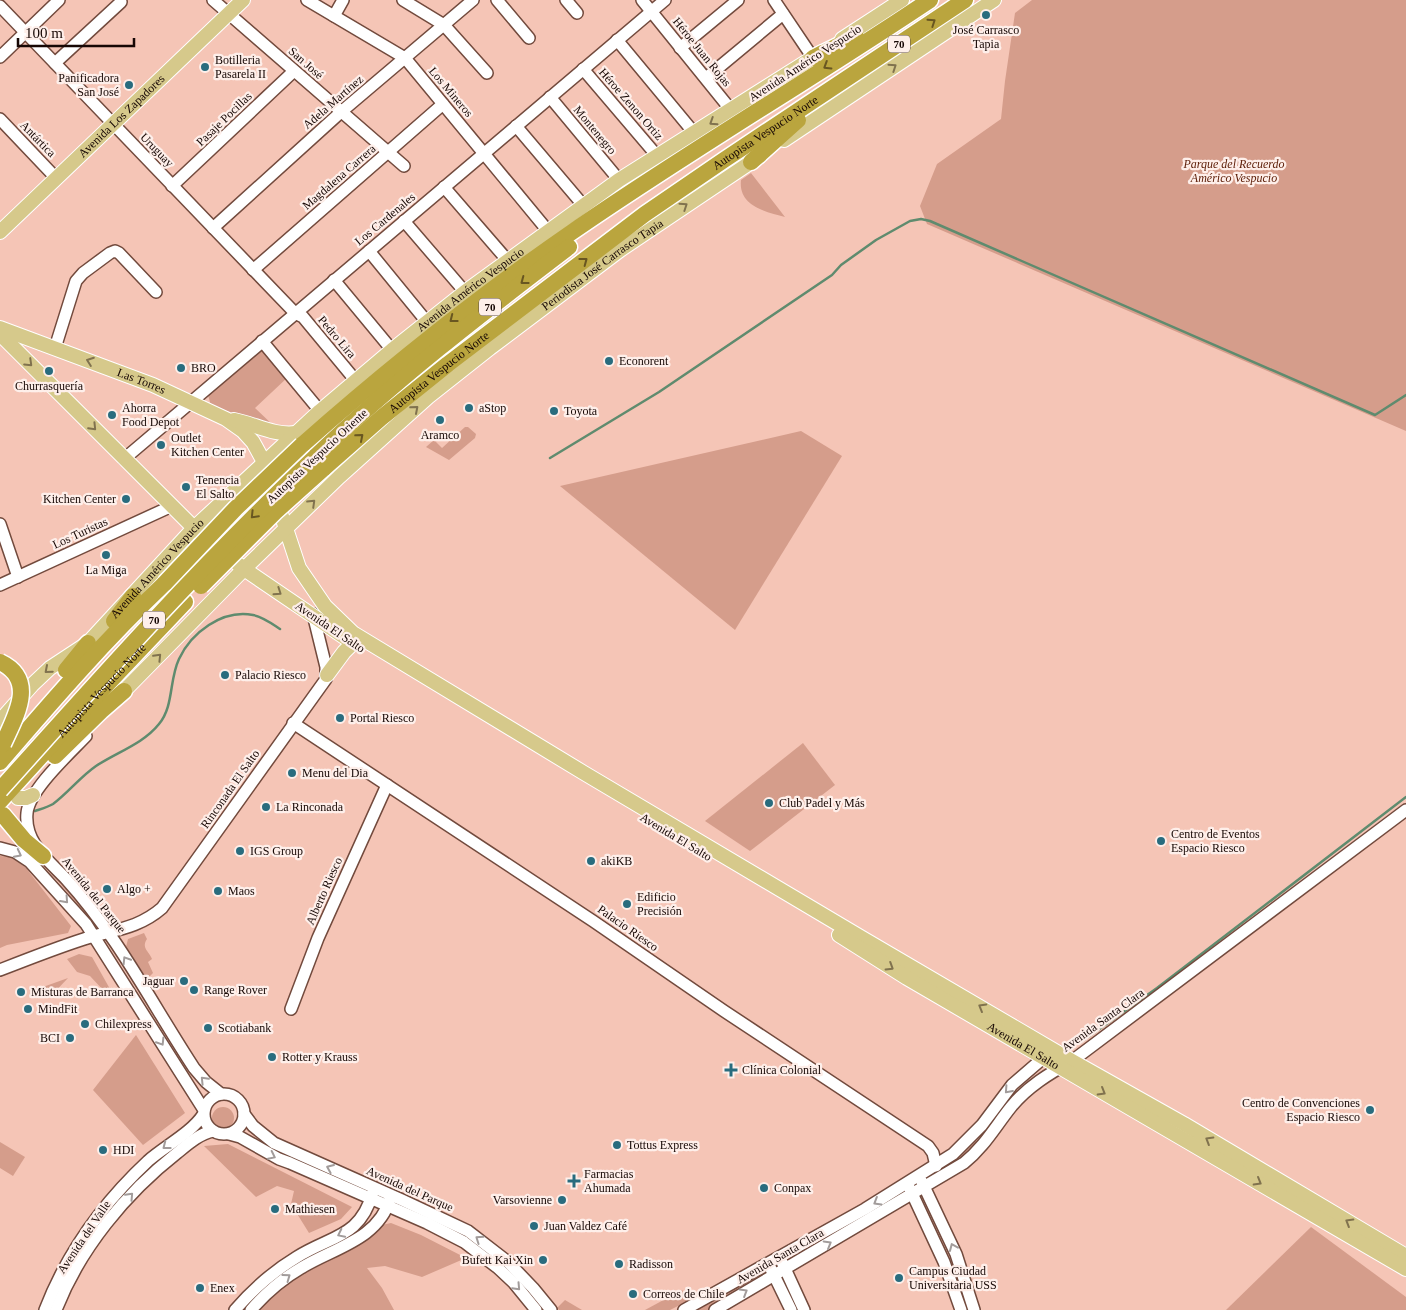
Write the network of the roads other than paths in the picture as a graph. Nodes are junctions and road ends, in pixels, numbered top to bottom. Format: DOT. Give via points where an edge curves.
graph roads {
  1 [pos="59,0"];
  2 [pos="213,0"];
  3 [pos="243,0"];
  4 [pos="307,0"];
  5 [pos="343,0"];
  6 [pos="403,0"];
  7 [pos="473,0"];
  8 [pos="497,0"];
  9 [pos="566,0"];
  10 [pos="642,0"];
  11 [pos="665,0"];
  12 [pos="738,0"];
  13 [pos="789,0"];
  14 [pos="930,0"];
  15 [pos="965,0"];
  16 [pos="994,0"];
  17 [pos="122,4"];
  18 [pos="0,6"];
  19 [pos="907,6"];
  20 [pos="779,7"];
  21 [pos="651,11"];
  22 [pos="229,14"];
  23 [pos="577,14"];
  24 [pos="334,16"];
  25 [pos="444,25"];
  26 [pos="26,32"];
  27 [pos="529,38"];
  28 [pos="617,40"];
  29 [pos="680,48"];
  30 [pos="0,57"];
  31 [pos="405,58"];
  32 [pos="813,58"];
  33 [pos="54,63"];
  34 [pos="583,69"];
  35 [pos="294,71"];
  36 [pos="487,73"];
  37 [pos="706,78"];
  38 [pos="833,88"];
  39 [pos="550,97"];
  40 [pos="443,104"];
  41 [pos="731,110"];
  42 [pos="341,112"];
  43 [pos="0,119"];
  44 [pos="113,124"];
  45 [pos="516,126"];
  46 [pos="695,134"];
  47 [pos="388,152"];
  48 [pos="484,153"];
  49 [pos="658,157"];
  50 [pos="751,162"];
  51 [pos="404,166"];
  52 [pos="673,166"];
  53 [pos="56,178"];
  54 [pos="619,180"];
  55 [pos="172,186"];
  56 [pos="444,187"];
  57 [pos="583,205"];
  58 [pos="404,221"];
  59 [pos="213,228"];
  60 [pos="548,231"];
  61 [pos="0,232"];
  62 [pos="369,251"];
  63 [pos="508,261"];
  64 [pos="253,270"];
  65 [pos="334,280"];
  66 [pos="156,292"];
  67 [pos="465,292"];
  68 [pos="295,314"];
  69 [pos="428,322"];
  70 [pos="0,328"];
  71 [pos="0,334"];
  72 [pos="262,341"];
  73 [pos="55,348"];
  74 [pos="392,350"];
  75 [pos="356,381"];
  76 [pos="191,402"];
  77 [pos="320,411"];
  78 [pos="226,419"];
  79 [pos="299,439"];
  80 [pos="124,459"];
  81 [pos="264,462"];
  82 [pos="319,463"];
  83 [pos="249,476"];
  84 [pos="339,477"];
  85 [pos="272,488"];
  86 [pos="172,506"];
  87 [pos="0,524"];
  88 [pos="194,528"];
  89 [pos="285,529"];
  90 [pos="162,562"];
  91 [pos="299,568"];
  92 [pos="244,569"];
  93 [pos="18,577"];
  94 [pos="0,585"];
  95 [pos="132,596"];
  96 [pos="206,607"];
  97 [pos="312,614"];
  98 [pos="88,643"];
  99 [pos="353,643"];
  100 [pos="0,662"];
  101 [pos="327,675"];
  102 [pos="124,692"];
  103 [pos="42,714"];
  104 [pos="0,721"];
  105 [pos="293,723"];
  106 [pos="2,747"];
  107 [pos="0,762"];
  108 [pos="387,785"];
  109 [pos="0,790"];
  110 [pos="33,795"];
  111 [pos="6,805"];
  112 [pos="1406,810"];
  113 [pos="31,837"];
  114 [pos="0,848"];
  115 [pos="38,861"];
  116 [pos="110,933"];
  117 [pos="94,936"];
  118 [pos="0,970"];
  119 [pos="290,1009"];
  120 [pos="1049,1054"];
  121 [pos="1066,1064"];
  122 [pos="221,1094"];
  123 [pos="204,1112"];
  124 [pos="244,1114"];
  125 [pos="213,1131"];
  126 [pos="229,1134"];
  127 [pos="936,1166"];
  128 [pos="919,1176"];
  129 [pos="907,1183"];
  130 [pos="925,1188"];
  131 [pos="373,1193"];
  132 [pos="913,1194"];
  133 [pos="390,1200"];
  134 [pos="780,1256"];
  135 [pos="1406,1256"];
  136 [pos="768,1263"];
  137 [pos="785,1268"];
  138 [pos="1406,1269"];
  139 [pos="774,1275"];
  140 [pos="265,1287"];
  141 [pos="973,1305"];
  142 [pos="249,1306"];
  143 [pos="960,1307"];
  144 [pos="45,1310"];
  145 [pos="56,1310"];
  146 [pos="235,1310"];
  147 [pos="536,1310"];
  148 [pos="551,1310"];
  149 [pos="684,1310"];
  150 [pos="715,1310"];
  151 [pos="791,1310"];
  152 [pos="804,1310"];
  1 -- 26 [label="street"];
  2 -- 22 [label="street, San José"];
  3 -- 22 [label="main road, Avenida Los Zapadores"];
  4 -- 24 [label="street, Los Mineros"];
  5 -- 24 [label="street"];
  6 -- 25 [label="street"];
  7 -- 25 [label="street, Adela Martínez"];
  8 -- 27 [label="street"];
  9 -- 23 [label="street"];
  10 -- 21 [label="street, Héroe Juan Rojas"];
  11 -- 21 [label="street, Los Cardenales"];
  12 -- 29 [label="street"];
  13 -- 20 [label="street"];
  14 -- 19 [label="highway, Autopista Vespucio Norte / 70"];
  38 -- 15 [label="highway, Autopista Vespucio Norte / 70, one-way"];
  50 -- 16 [label="main road, Periodista José Carrasco Tapia, one-way"];
  17 -- 33 [label="street"];
  18 -- 26 [label="street, Uruguay"];
  19 -- 32 [label="highway"];
  19 -- 52 [label="highway, Autopista Vespucio Norte / 70, one-way"];
  20 -- 32 [label="street"];
  20 -- 37 [label="street"];
  21 -- 28 [label="street, Los Cardenales"];
  21 -- 29 [label="street, Héroe Juan Rojas"];
  22 -- 35 [label="street, San José"];
  22 -- 44 [label="main road, Avenida Los Zapadores"];
  24 -- 31 [label="street, Los Mineros"];
  25 -- 31 [label="street, Adela Martínez"];
  25 -- 36 [label="street"];
  26 -- 30 [label="street"];
  26 -- 33 [label="street, Uruguay"];
  28 -- 34 [label="street, Los Cardenales"];
  28 -- 46 [label="street"];
  29 -- 37 [label="street, Héroe Juan Rojas"];
  31 -- 40 [label="street, Los Mineros"];
  31 -- 42 [label="street, Adela Martínez"];
  32 -- 41 [label="main road, Avenida Américo Vespucio"];
  33 -- 44 [label="street, Uruguay"];
  34 -- 39 [label="street, Los Cardenales"];
  34 -- 49 [label="street, Héroe Zenon Ortiz"];
  35 -- 42 [label="street, San José"];
  35 -- 55 [label="street, Pasaje Pocillas"];
  37 -- 41 [label="street, Héroe Juan Rojas"];
  38 -- 50 [label="highway"];
  82 -- 38 [label="highway, Autopista Vespucio Norte / 70, one-way" via="645,214"];
  39 -- 45 [label="street, Los Cardenales"];
  39 -- 54 [label="street, Montenegro"];
  40 -- 47 [label="street, Magdalena Carrera"];
  40 -- 48 [label="street, Los Mineros"];
  41 -- 46 [label="main road, Avenida Américo Vespucio, one-way"];
  42 -- 47 [label="street, San José"];
  42 -- 59 [label="street, Adela Martínez"];
  43 -- 53 [label="street, Antártica"];
  44 -- 53 [label="main road, Avenida Los Zapadores"];
  44 -- 55 [label="street, Uruguay"];
  45 -- 48 [label="street, Los Cardenales"];
  45 -- 57 [label="street"];
  46 -- 49 [label="main road, Avenida Américo Vespucio"];
  47 -- 51 [label="street, San José"];
  47 -- 64 [label="street, Magdalena Carrera"];
  48 -- 56 [label="street, Los Cardenales"];
  48 -- 60 [label="street, Los Mineros"];
  49 -- 54 [label="main road, Avenida Américo Vespucio"];
  84 -- 50 [label="main road, Periodista José Carrasco Tapia, one-way" via="408,414 490,348 620,250"];
  52 -- 79 [label="highway, Autopista Vespucio Norte, one-way" via="492,289"];
  52 -- 82 [label="highway, Autopista Vespucio Oriente / 70, one-way" via="422,361 355,419"];
  53 -- 61 [label="main road, Avenida Los Zapadores"];
  54 -- 57 [label="main road, Avenida Américo Vespucio"];
  55 -- 59 [label="street, Uruguay"];
  56 -- 58 [label="street, Los Cardenales"];
  56 -- 63 [label="street"];
  57 -- 60 [label="main road, Avenida Américo Vespucio"];
  58 -- 62 [label="street, Los Cardenales"];
  58 -- 67 [label="street"];
  59 -- 64 [label="street, Uruguay"];
  60 -- 63 [label="main road, Avenida Américo Vespucio"];
  62 -- 65 [label="street, Los Cardenales"];
  62 -- 69 [label="street"];
  63 -- 67 [label="main road, Avenida Américo Vespucio"];
  64 -- 68 [label="street, Uruguay"];
  65 -- 68 [label="street, Los Cardenales"];
  65 -- 74 [label="street"];
  66 -- 73 [label="street" via="119,253 110,253 76,281"];
  67 -- 69 [label="main road, Avenida Américo Vespucio"];
  68 -- 72 [label="street, Los Cardenales"];
  68 -- 75 [label="street, Pedro Lira" via="303,317"];
  69 -- 74 [label="main road, Avenida Américo Vespucio"];
  70 -- 73 [label="main road, Las Torres"];
  71 -- 80 [label="main road, Avenida El Salto, one-way"];
  72 -- 76 [label="street, Los Cardenales"];
  72 -- 77 [label="street"];
  76 -- 73 [label="main road, Las Torres, one-way"];
  74 -- 75 [label="main road, Avenida Américo Vespucio"];
  75 -- 77 [label="main road, Avenida Américo Vespucio"];
  76 -- 78 [label="main road, Las Torres"];
  76 -- 80 [label="street, Los Cardenales"];
  77 -- 79 [label="main road, Avenida Américo Vespucio"];
  78 -- 79 [label="main road"];
  78 -- 81 [label="main road, Las Torres" via="248,436"];
  79 -- 81 [label="main road, Avenida Américo Vespucio"];
  79 -- 84 [label="main road" via="292,442 291,451 292,460 300,472 321,482"];
  79 -- 103 [label="highway, Autopista Vespucio Norte, bridge"];
  80 -- 86 [label="main road, Avenida El Salto"];
  81 -- 83 [label="main road, Avenida Américo Vespucio"];
  81 -- 85 [label="main road, Avenida El Salto"];
  82 -- 109 [label="highway, Autopista Vespucio Oriente / 70, one-way, bridge" via="265,504"];
  82 -- 111 [label="highway, Autopista Vespucio Norte / 70, bridge" via="92,700"];
  83 -- 85 [label="main road" via="266,478"];
  83 -- 88 [label="main road, Avenida Américo Vespucio"];
  89 -- 84 [label="main road, Periodista José Carrasco Tapia, one-way"];
  85 -- 89 [label="main road, Avenida El Salto"];
  86 -- 88 [label="main road, Avenida El Salto"];
  86 -- 93 [label="street, Los Turistas"];
  87 -- 93 [label="street"];
  88 -- 90 [label="main road, Avenida Américo Vespucio"];
  88 -- 92 [label="main road, Avenida El Salto"];
  89 -- 91 [label="main road, Avenida El Salto"];
  89 -- 92 [label="main road, Periodista José Carrasco Tapia"];
  90 -- 95 [label="main road, Avenida Américo Vespucio"];
  90 -- 96 [label="main road" via="181,563 196,573 205,589"];
  91 -- 97 [label="main road"];
  120 -- 91 [label="main road, Avenida El Salto, one-way" via="353,633 334,616"];
  92 -- 96 [label="main road"];
  92 -- 97 [label="main road, Avenida El Salto, one-way"];
  93 -- 94 [label="street, Los Turistas"];
  95 -- 98 [label="main road, Avenida Américo Vespucio"];
  95 -- 103 [label="highway"];
  102 -- 96 [label="main road, one-way"];
  97 -- 99 [label="main road, Avenida El Salto"];
  97 -- 101 [label="street"];
  98 -- 104 [label="main road, Avenida Américo Vespucio, one-way" via="50,668"];
  98 -- 106 [label="highway"];
  99 -- 101 [label="main road"];
  99 -- 120 [label="main road, Avenida El Salto, one-way" via="813,918 907,978"];
  100 -- 106 [label="highway, bridge" via="14,673 21,692 19,706"];
  101 -- 105 [label="street, Rinconada El Salto"];
  102 -- 110 [label="street"];
  102 -- 111 [label="highway"];
  103 -- 107 [label="highway, Autopista Vespucio Norte"];
  105 -- 108 [label="street, Palacio Riesco"];
  105 -- 116 [label="street, Rinconada El Salto" via="162,908 151,918"];
  108 -- 119 [label="street, Alberto Riesco" via="318,938"];
  108 -- 127 [label="street, Palacio Riesco" via="928,1146"];
  110 -- 111 [label="main road"];
  110 -- 113 [label="street" via="26,816"];
  111 -- 113 [label="highway" via="17,814"];
  111 -- 115 [label="highway"];
  112 -- 121 [label="street, Avenida Santa Clara"];
  113 -- 115 [label="street, Avenida del Parque"];
  114 -- 115 [label="street, one-way"];
  115 -- 116 [label="street, Avenida del Parque" via="66,880"];
  115 -- 117 [label="street, Avenida del Parque, one-way"];
  116 -- 117 [label="street, Rinconada El Salto"];
  122 -- 116 [label="street, Avenida del Parque, one-way" via="194,1068"];
  117 -- 118 [label="street"];
  117 -- 123 [label="street, Avenida del Parque, one-way"];
  120 -- 121 [label="main road, Avenida El Salto"];
  120 -- 127 [label="street, Avenida Santa Clara, one-way" via="1012,1085 966,1143"];
  121 -- 130 [label="street, Avenida Santa Clara" via="1016,1102 971,1158"];
  135 -- 121 [label="main road, Avenida El Salto, one-way" via="1184,1124"];
  121 -- 138 [label="main road, Avenida El Salto, one-way"];
  122 -- 123 [label="street" via="210,1100"];
  122 -- 124 [label="street" via="236,1098"];
  123 -- 125 [label="street" via="206,1125"];
  123 -- 144 [label="street, one-way" via="197,1124 147,1163 108,1202 70,1257"];
  124 -- 126 [label="street" via="240,1126"];
  131 -- 124 [label="street, Avenida del Parque, one-way" via="274,1143"];
  125 -- 126 [label="street"];
  145 -- 125 [label="street, Avenida del Valle, one-way" via="80,1262 124,1203 168,1160 204,1133"];
  126 -- 131 [label="street, Avenida del Parque, one-way" via="279,1159"];
  127 -- 128 [label="street, Avenida Santa Clara"];
  128 -- 129 [label="street, Avenida Santa Clara"];
  128 -- 130 [label="street"];
  129 -- 132 [label="street"];
  129 -- 134 [label="street, Avenida Santa Clara, one-way"];
  130 -- 132 [label="street, Avenida Santa Clara"];
  141 -- 130 [label="street, one-way" via="953,1248"];
  131 -- 133 [label="street, Avenida del Parque"];
  131 -- 140 [label="street, one-way" via="365,1214 350,1230 298,1256"];
  137 -- 132 [label="street, Avenida Santa Clara, one-way"];
  132 -- 143 [label="street"];
  140 -- 133 [label="street, one-way" via="356,1240 383,1216"];
  133 -- 147 [label="street, Avenida del Parque, one-way" via="481,1254 514,1283"];
  148 -- 133 [label="street, Avenida del Parque, one-way" via="508,1262 479,1239 453,1223"];
  134 -- 136 [label="street, Avenida Santa Clara"];
  134 -- 137 [label="street"];
  136 -- 139 [label="street"];
  136 -- 149 [label="street, Avenida Santa Clara"];
  137 -- 139 [label="street, Avenida Santa Clara"];
  137 -- 152 [label="street"];
  150 -- 139 [label="street, Avenida Santa Clara, one-way"];
  139 -- 151 [label="street"];
  140 -- 142 [label="street"];
  141 -- 143 [label="street"];
  142 -- 146 [label="street"];
}
